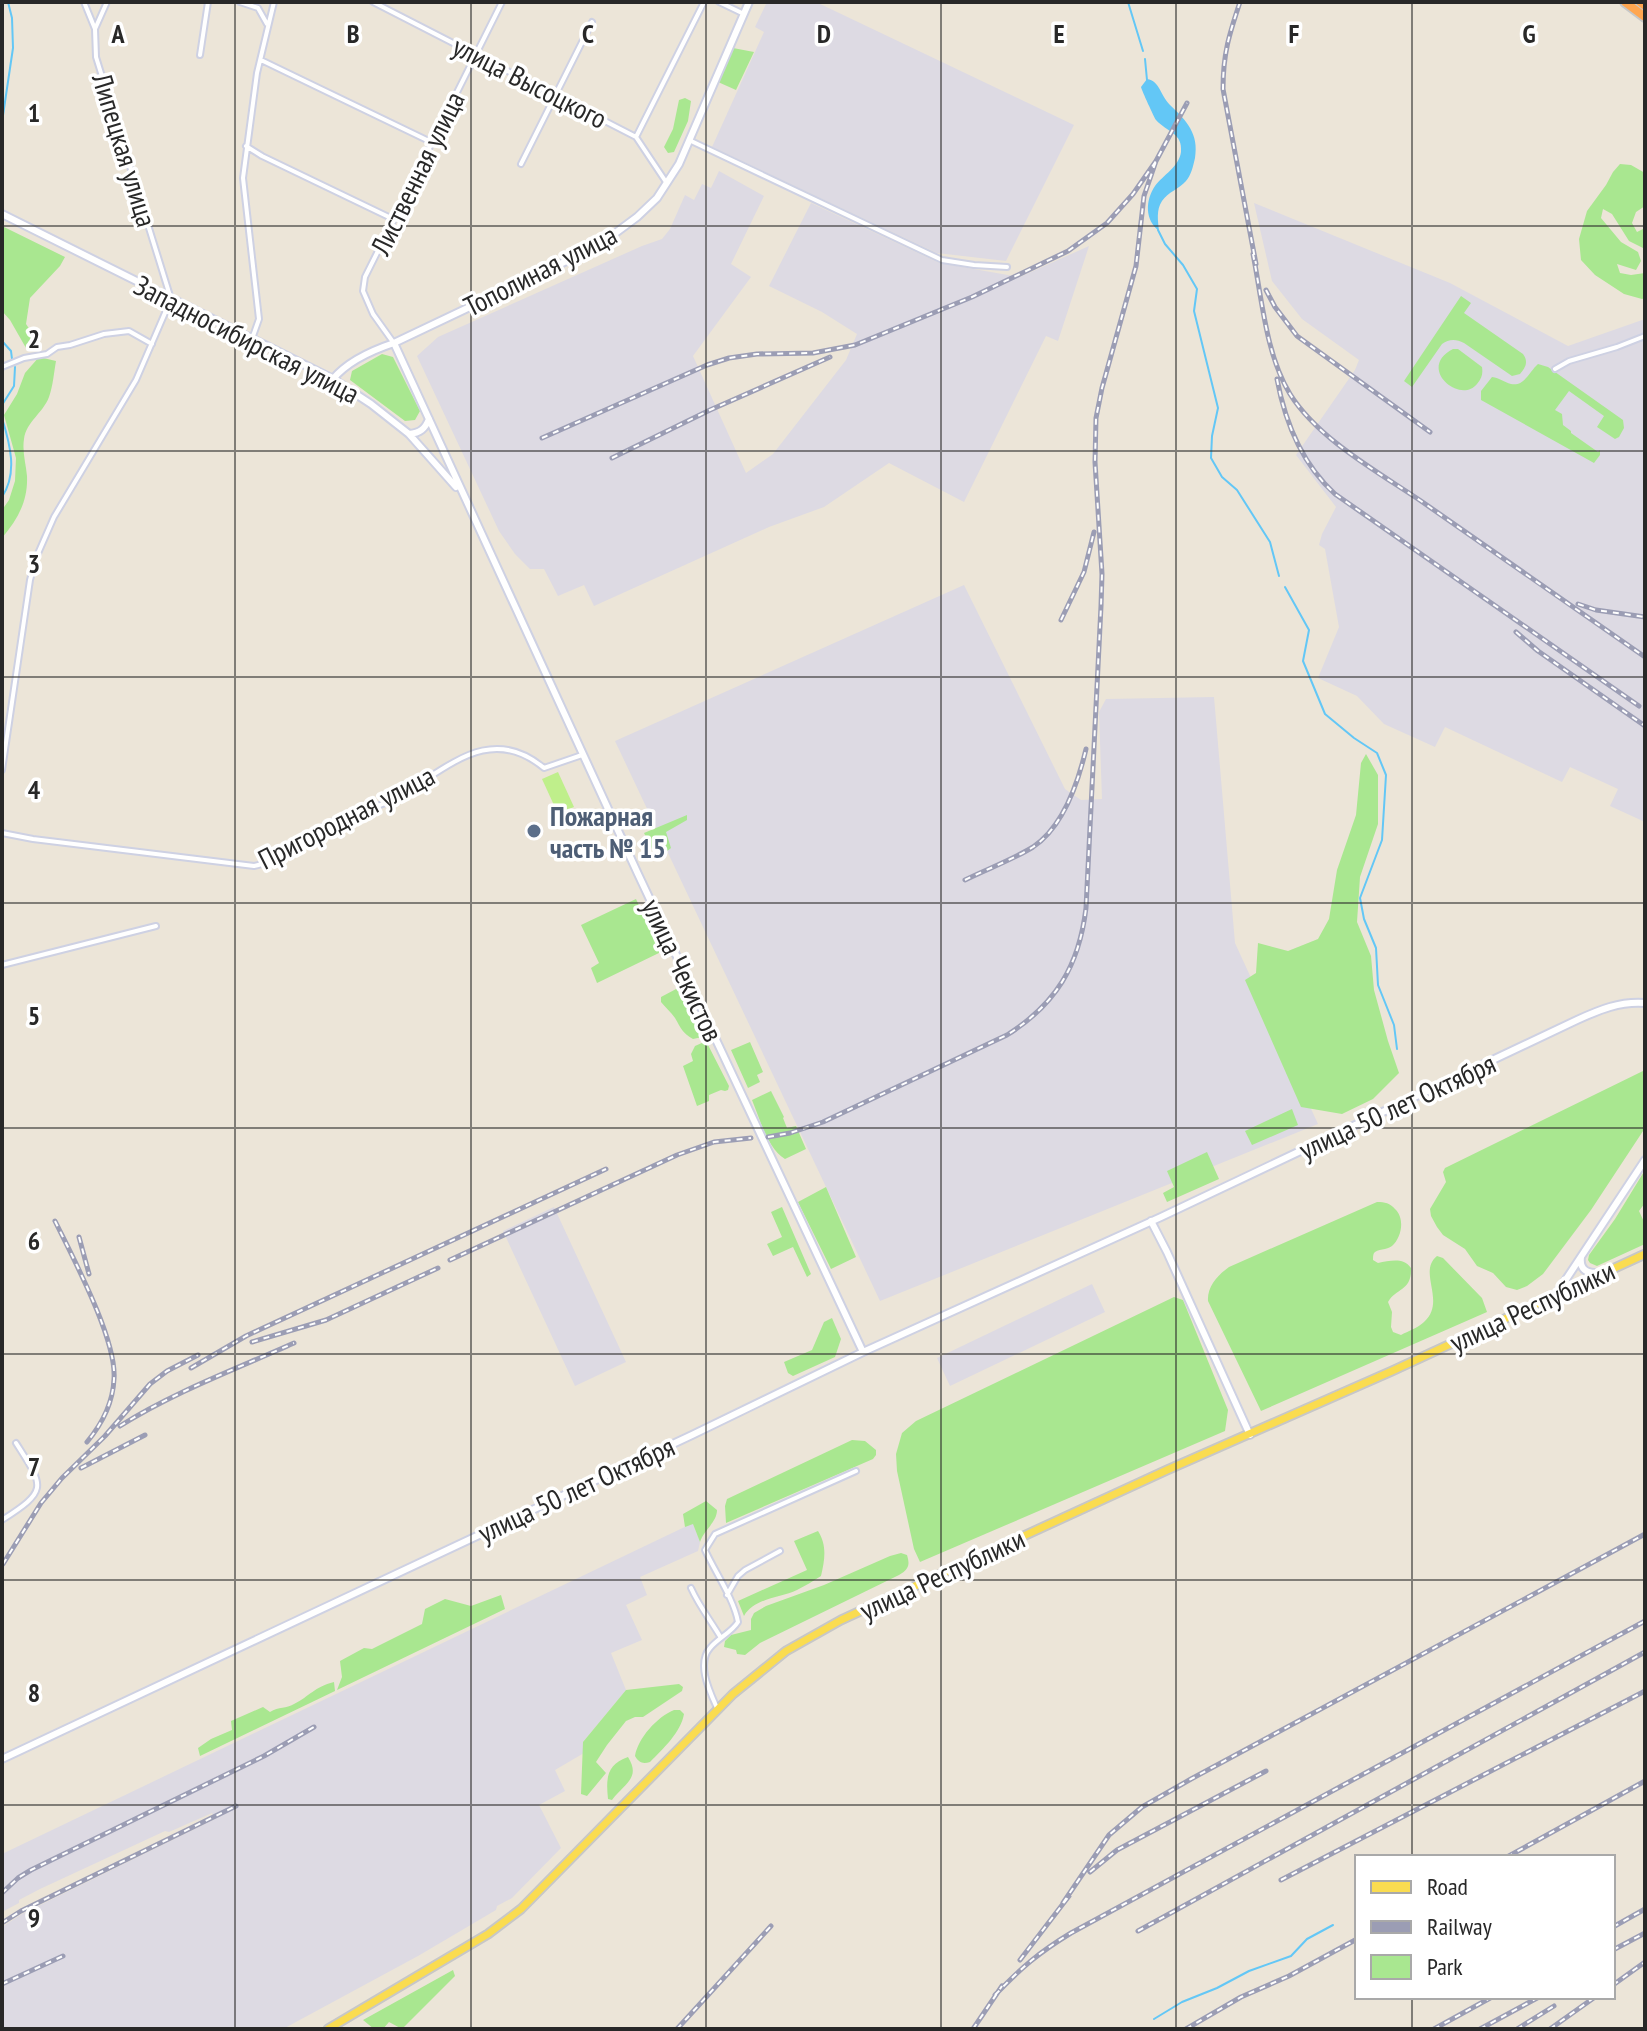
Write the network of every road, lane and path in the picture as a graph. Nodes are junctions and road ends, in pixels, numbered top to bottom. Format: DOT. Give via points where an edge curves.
graph roads {
  1 [pos="84,2"];
  2 [pos="107,2"];
  3 [pos="208,2"];
  4 [pos="240,2"];
  5 [pos="274,2"];
  6 [pos="373,2"];
  7 [pos="502,2"];
  8 [pos="704,2"];
  9 [pos="719,2"];
  10 [pos="749,2"];
  11 [pos="1625,2"];
  12 [pos="744,14"];
  13 [pos="1645,17"];
  14 [pos="592,22"];
  15 [pos="268,26"];
  16 [pos="95,29"];
  17 [pos="200,55"];
  18 [pos="476,55"];
  19 [pos="261,60"];
  20 [pos="556,96"];
  21 [pos="636,137"];
  22 [pos="689,140"];
  23 [pos="431,142"];
  24 [pos="246,146"];
  25 [pos="521,164"];
  26 [pos="667,184"];
  27 [pos="2,214"];
  28 [pos="393,219"];
  29 [pos="1007,267"];
  30 [pos="171,299"];
  31 [pos="1645,336"];
  32 [pos="252,339"];
  33 [pos="394,343"];
  34 [pos="152,344"];
  35 [pos="2,367"];
  36 [pos="1555,369"];
  37 [pos="333,379"];
  38 [pos="429,419"];
  39 [pos="409,434"];
  40 [pos="466,500"];
  41 [pos="584,754"];
  42 [pos="2,770"];
  43 [pos="2,833"];
  44 [pos="156,926"];
  45 [pos="2,965"];
  46 [pos="1645,1003"];
  47 [pos="1645,1160"];
  48 [pos="1151,1221"];
  49 [pos="1581,1254"];
  50 [pos="1645,1254"];
  51 [pos="1605,1272"];
  52 [pos="1555,1296"];
  53 [pos="863,1352"];
  54 [pos="1250,1435"];
  55 [pos="16,1443"];
  56 [pos="856,1471"];
  57 [pos="2,1520"];
  58 [pos="780,1551"];
  59 [pos="691,1588"];
  60 [pos="727,1595"];
  61 [pos="721,1638"];
  62 [pos="717,1708"];
  63 [pos="2,1759"];
  64 [pos="328,2029"];
  1 -- 16 [label="street"];
  2 -- 16 [label="street"];
  3 -- 17 [label="street"];
  4 -- 15 [label="street" via="258,8"];
  5 -- 15 [label="street"];
  6 -- 18 [label="street, улица Высоцкого"];
  7 -- 18 [label="street, Лиственная улица"];
  8 -- 21 [label="street"];
  9 -- 12 [label="street"];
  10 -- 12 [label="main road, Тополиная улица"];
  11 -- 13 [label="highway"];
  12 -- 22 [label="main road, Тополиная улица"];
  14 -- 20 [label="street"];
  15 -- 19 [label="street"];
  16 -- 30 [label="street, Липецкая улица" via="96,57"];
  18 -- 20 [label="street, улица Высоцкого"];
  18 -- 23 [label="street, Лиственная улица"];
  19 -- 23 [label="street"];
  19 -- 24 [label="street"];
  20 -- 21 [label="street, улица Высоцкого"];
  20 -- 25 [label="street"];
  21 -- 26 [label="street, улица Высоцкого"];
  22 -- 26 [label="main road, Тополиная улица"];
  22 -- 29 [label="street" via="942,260"];
  23 -- 28 [label="street, Лиственная улица"];
  24 -- 28 [label="street"];
  24 -- 32 [label="street" via="243,178 259,319"];
  26 -- 33 [label="main road, Тополиная улица" via="628,225 598,246"];
  27 -- 30 [label="main road, Западносибирская улица"];
  28 -- 33 [label="street, Лиственная улица" via="363,291"];
  30 -- 32 [label="main road, Западносибирская улица"];
  30 -- 34 [label="street"];
  31 -- 36 [label="street"];
  32 -- 37 [label="main road, Западносибирская улица"];
  33 -- 37 [label="main road, Тополиная улица"];
  33 -- 38 [label="main road"];
  34 -- 35 [label="street" via="129,331 104,334"];
  34 -- 42 [label="street" via="36,558"];
  37 -- 39 [label="main road, Западносибирская улица"];
  38 -- 39 [label="main road" via="418,433"];
  38 -- 40 [label="main road"];
  39 -- 40 [label="main road, Западносибирская улица"];
  40 -- 41 [label="main road, улица Чекистов"];
  41 -- 43 [label="street, Пригородная улица" via="544,768 504,749 464,756 387,802 331,822 254,866"];
  41 -- 53 [label="main road, улица Чекистов"];
  44 -- 45 [label="street"];
  46 -- 48 [label="main road, улица 50 лет Октября" via="1595,1012"];
  47 -- 49 [label="main road"];
  48 -- 53 [label="main road, улица 50 лет Октября"];
  48 -- 54 [label="main road"];
  49 -- 51 [label="main road" via="1584,1270"];
  49 -- 52 [label="main road"];
  50 -- 51 [label="main road, улица Республики"];
  51 -- 52 [label="main road, улица Республики"];
  52 -- 54 [label="main road, улица Республики"];
  53 -- 63 [label="main road, улица 50 лет Октября"];
  54 -- 62 [label="main road, улица Республики" via="822,1629 767,1665"];
  55 -- 57 [label="street" via="38,1483 34,1496"];
  56 -- 60 [label="street" via="715,1534 705,1550"];
  58 -- 60 [label="street" via="745,1570"];
  59 -- 61 [label="street"];
  60 -- 61 [label="street" via="738,1622"];
  61 -- 62 [label="street" via="704,1659"];
  62 -- 64 [label="main road, улица Республики" via="509,1919"];
}
